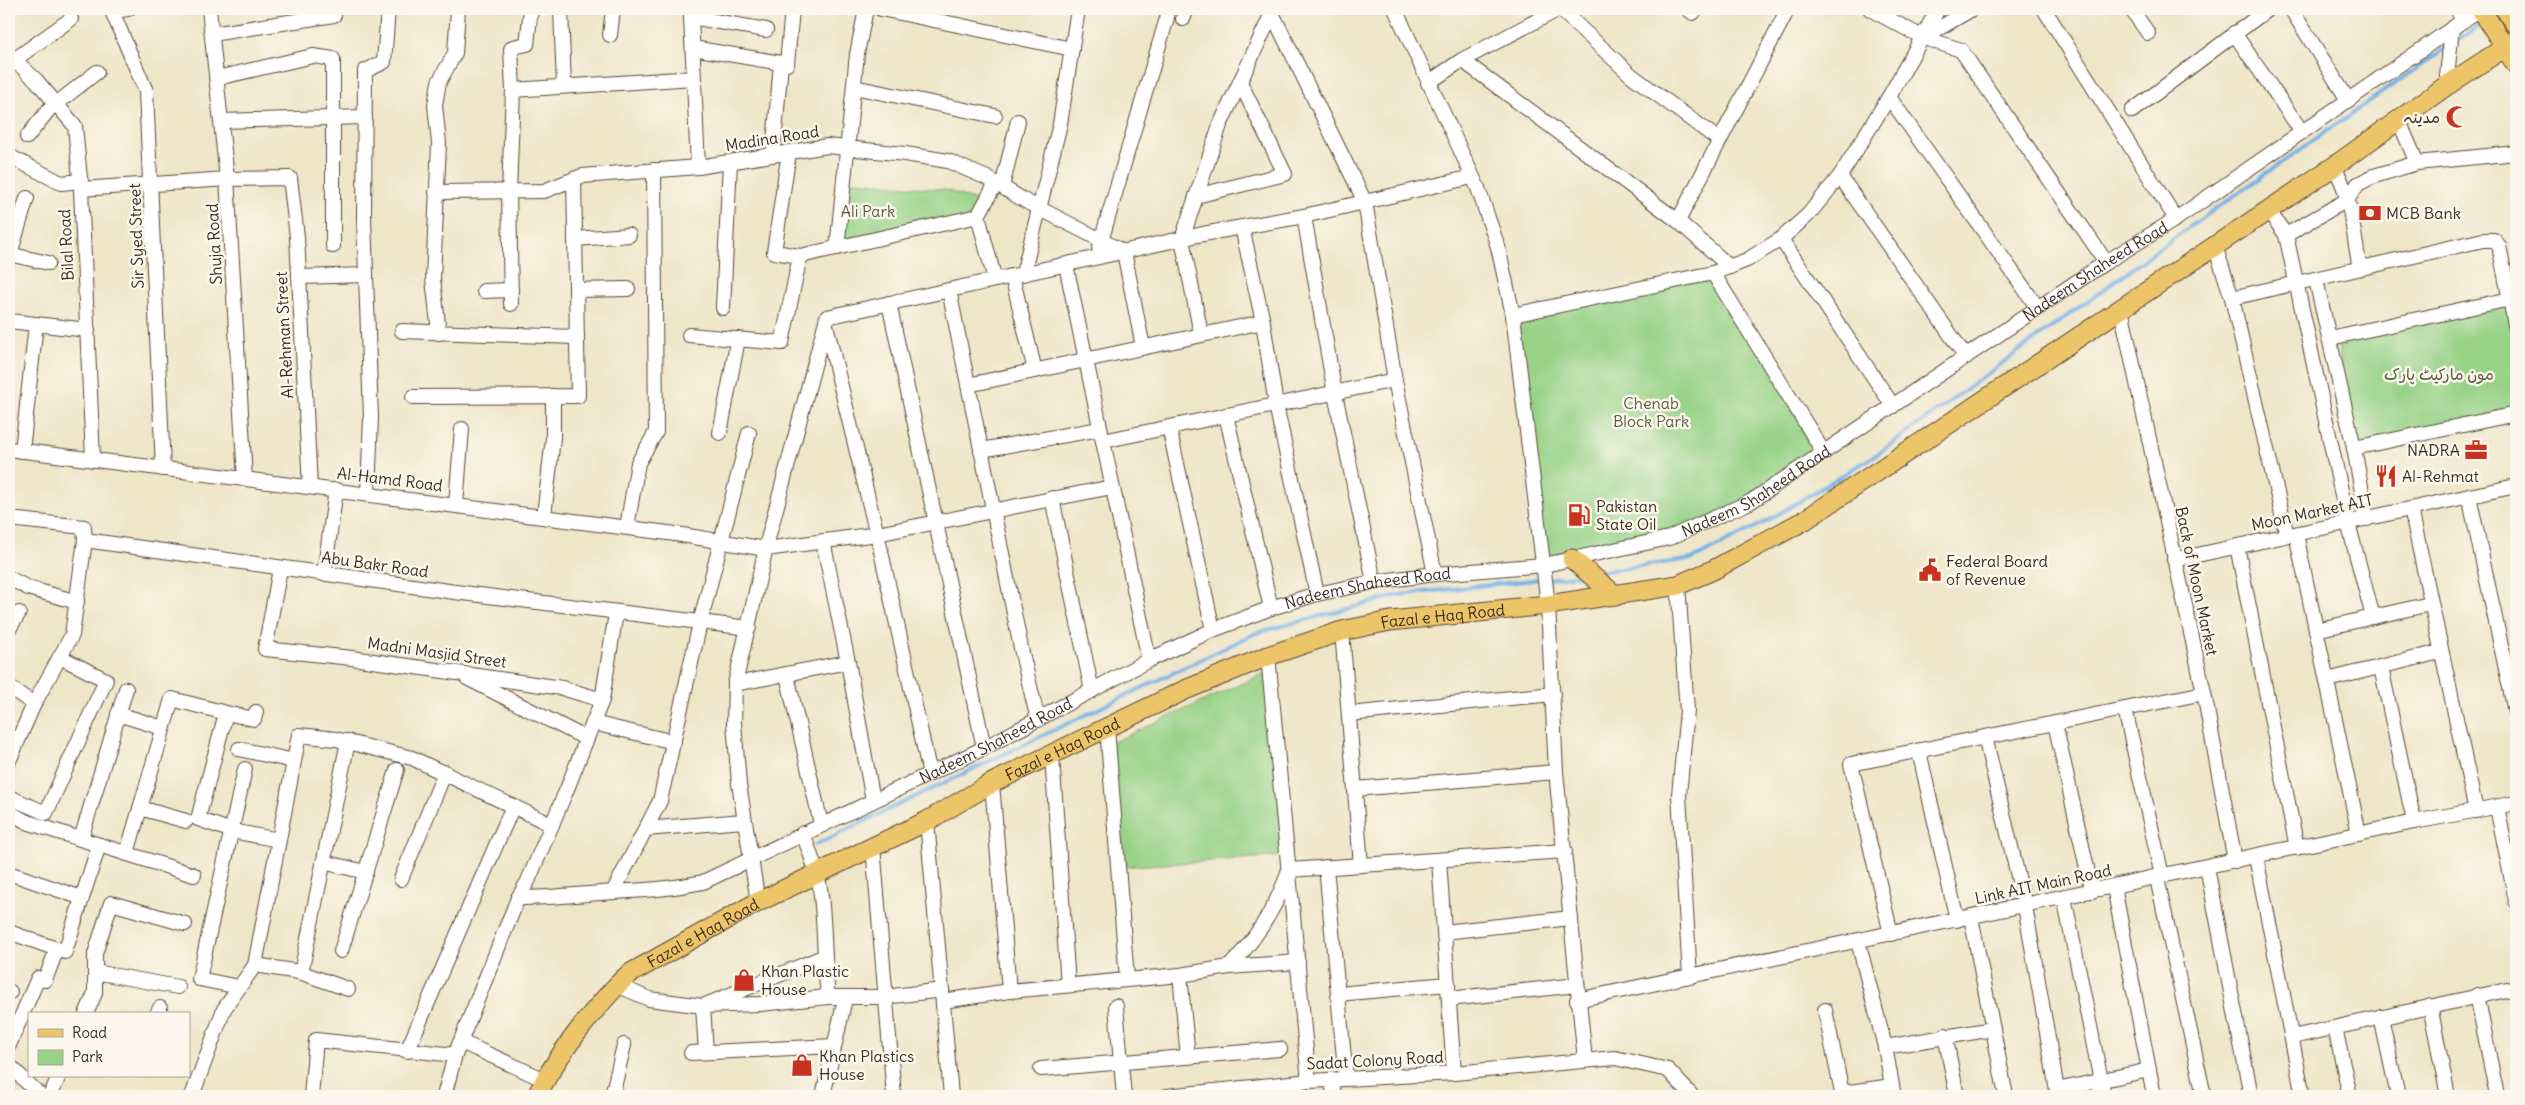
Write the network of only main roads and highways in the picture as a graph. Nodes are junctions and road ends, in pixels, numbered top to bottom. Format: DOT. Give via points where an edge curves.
graph roads {
  1 [pos="2505,9"];
  2 [pos="2482,11"];
  3 [pos="2516,25"];
  4 [pos="2506,40"];
  5 [pos="2516,65"];
  6 [pos="1574,560"];
  7 [pos="1616,596"];
  8 [pos="541,1088"];
  1 -- 3 [label="main road"];
  2 -- 4 [label="main road"];
  4 -- 5 [label="main road"];
  4 -- 7 [label="main road, Fazal e Haq Road" via="2332,167 1805,520 1713,570 1678,585"];
  6 -- 7 [label="main road"];
  7 -- 8 [label="main road, Fazal e Haq Road" via="1548,600 1390,621 1342,632 1268,656 1185,690 992,784 928,821 758,902 629,974 617,985"];
}
